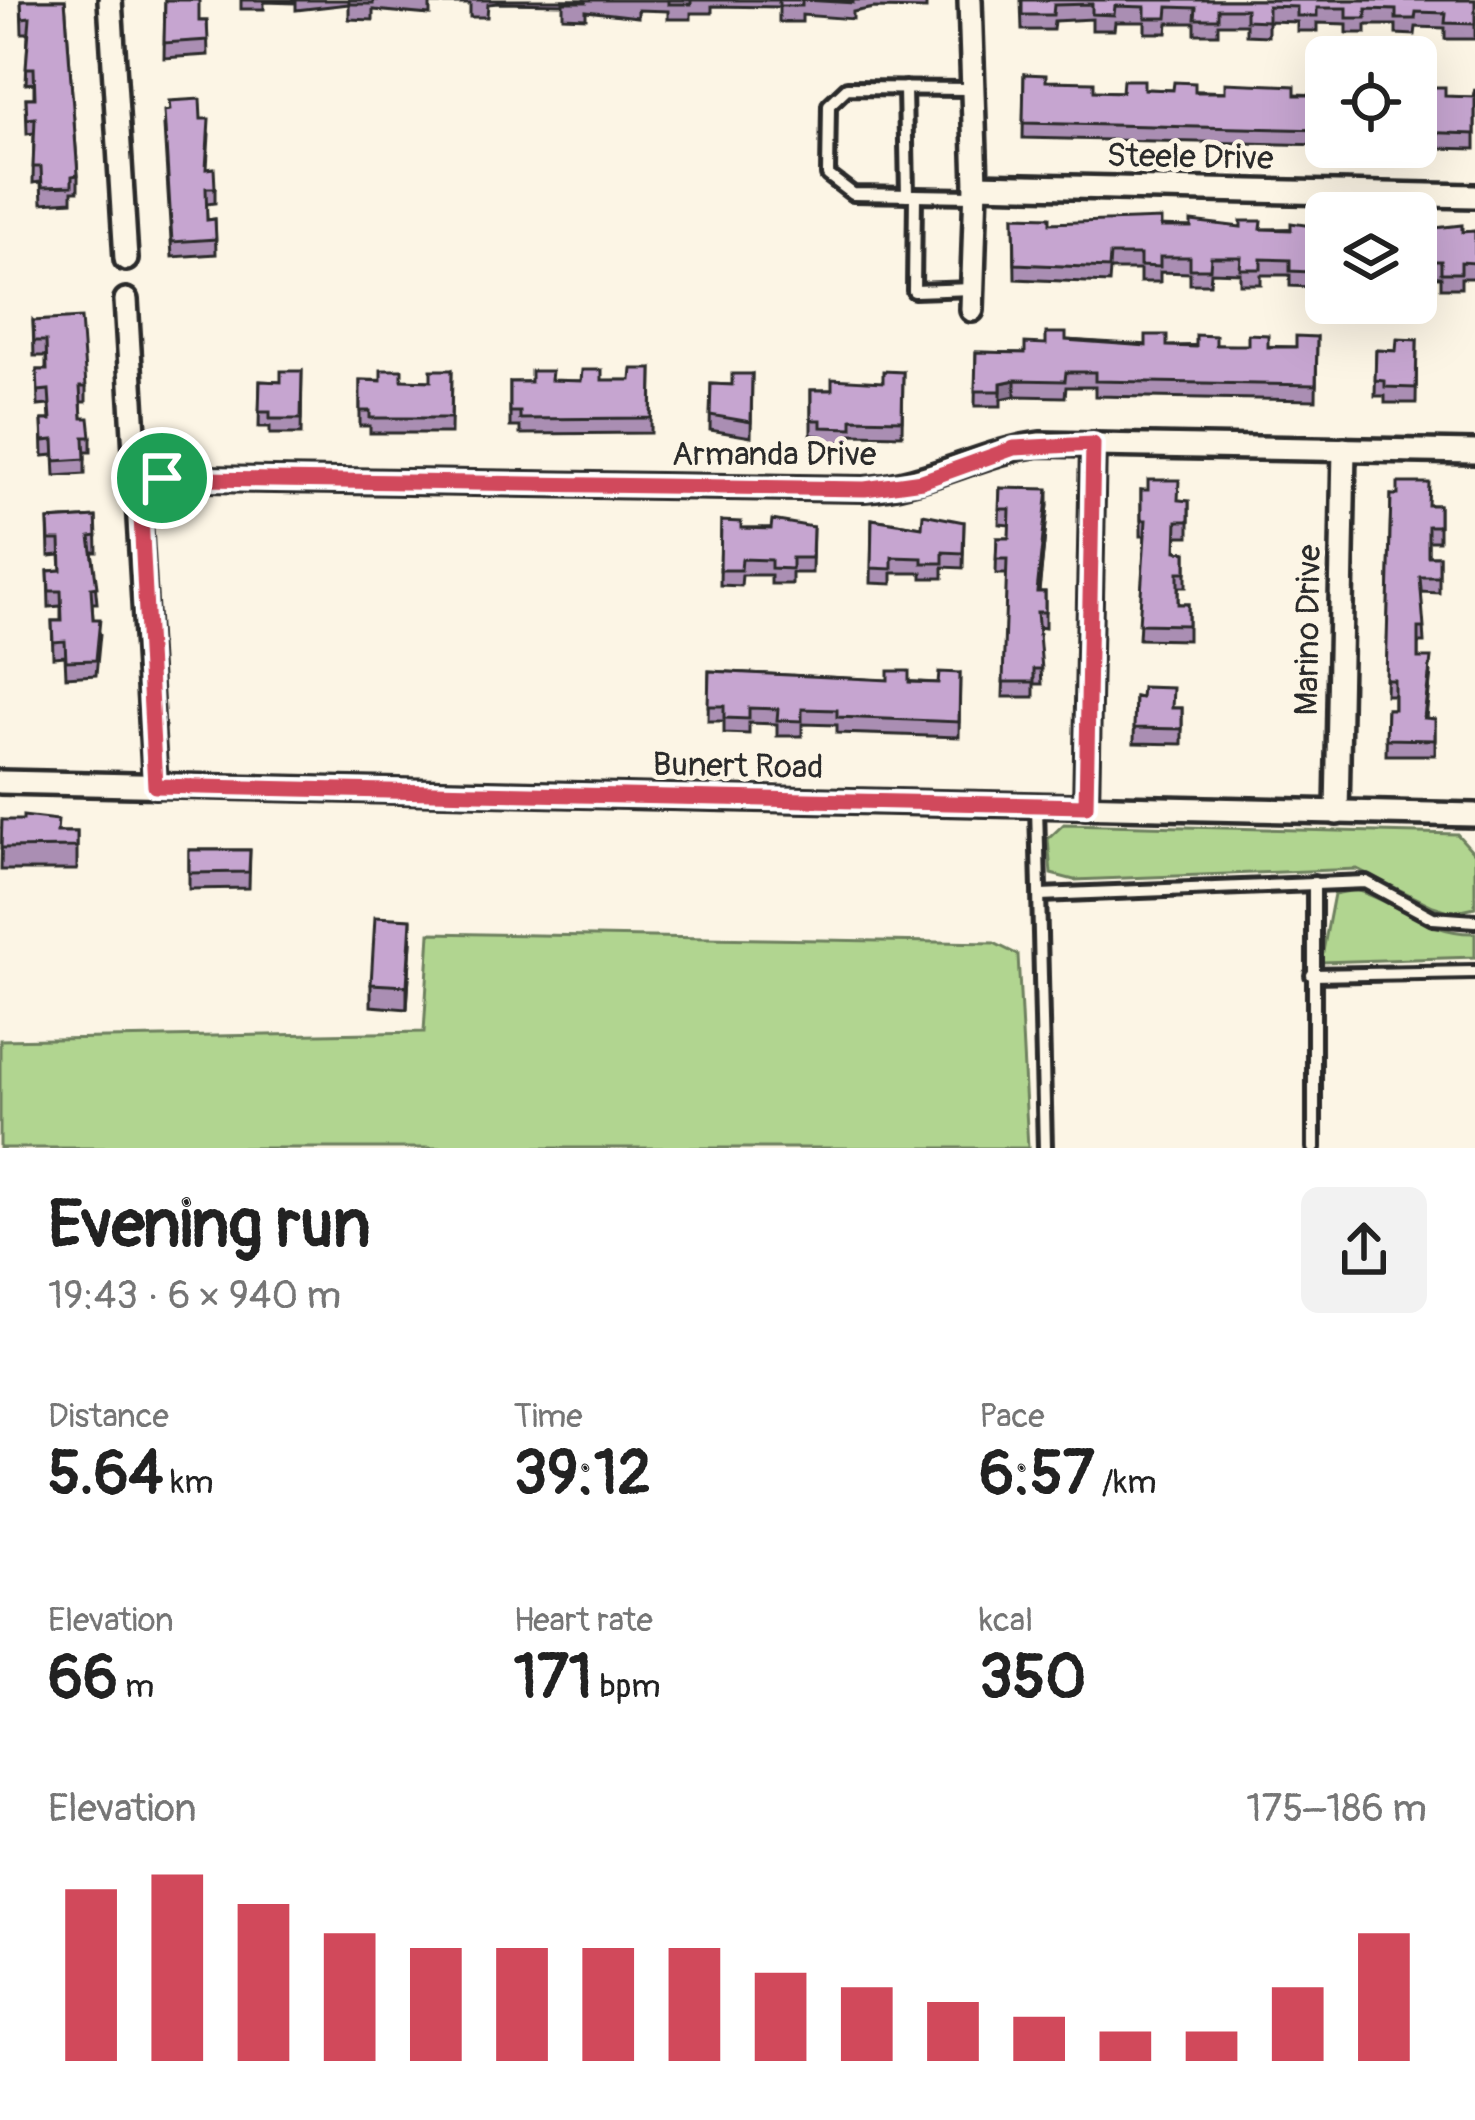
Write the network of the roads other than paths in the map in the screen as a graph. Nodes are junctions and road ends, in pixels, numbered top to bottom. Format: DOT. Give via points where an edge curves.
graph roads {
  1 [pos="110,0"];
  2 [pos="970,0"];
  3 [pos="905,88"];
  4 [pos="974,89"];
  5 [pos="976,190"];
  6 [pos="911,195"];
  7 [pos="1475,196"];
  8 [pos="126,259"];
  9 [pos="973,299"];
  10 [pos="126,300"];
  11 [pos="1093,444"];
  12 [pos="1344,449"];
  13 [pos="1475,452"];
  14 [pos="139,478"];
  15 [pos="0,782"];
  16 [pos="155,786"];
  17 [pos="1037,806"];
  18 [pos="1086,806"];
  19 [pos="1337,813"];
  20 [pos="1475,815"];
  21 [pos="1314,883"];
  22 [pos="1040,895"];
  23 [pos="1475,922"];
  24 [pos="1475,972"];
  25 [pos="1312,975"];
  26 [pos="1045,1148"];
  27 [pos="1314,1148"];
  1 -- 8 [label="street"];
  2 -- 4 [label="street"];
  3 -- 4 [label="lane"];
  3 -- 6 [label="lane"];
  3 -- 6 [label="lane" via="847,88 829,105 828,175 853,194"];
  4 -- 5 [label="street"];
  5 -- 6 [label="lane"];
  5 -- 7 [label="street, Steele Drive"];
  5 -- 9 [label="street"];
  6 -- 9 [label="lane" via="914,291"];
  10 -- 14 [label="street"];
  11 -- 12 [label="street, Armanda Drive"];
  11 -- 14 [label="street, Armanda Drive" via="1014,448 922,481 865,489"];
  11 -- 18 [label="street"];
  12 -- 13 [label="street, Armanda Drive"];
  12 -- 19 [label="street, Marino Drive"];
  14 -- 16 [label="street"];
  15 -- 16 [label="street, Bunert Road"];
  16 -- 17 [label="street, Bunert Road"];
  17 -- 18 [label="street, Bunert Road"];
  17 -- 22 [label="lane"];
  18 -- 19 [label="street, Bunert Road"];
  19 -- 20 [label="street, Bunert Road"];
  21 -- 22 [label="lane"];
  21 -- 23 [label="lane" via="1366,882 1433,918"];
  21 -- 25 [label="lane"];
  22 -- 26 [label="lane"];
  24 -- 25 [label="lane"];
  25 -- 27 [label="lane"];
}
